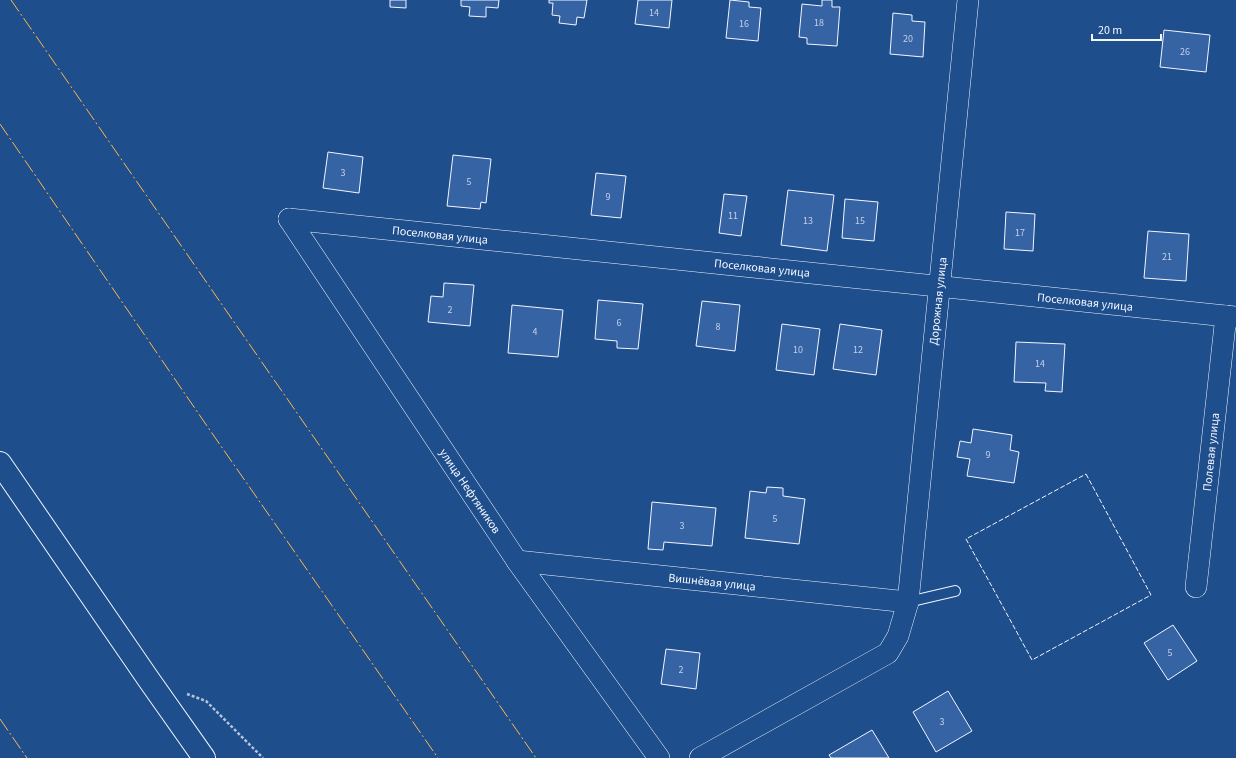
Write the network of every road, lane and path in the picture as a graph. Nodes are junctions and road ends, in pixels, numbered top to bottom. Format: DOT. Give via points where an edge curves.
graph roads {
  1 [pos="968,0"];
  2 [pos="289,219"];
  3 [pos="940,286"];
  4 [pos="1231,317"];
  5 [pos="0,463"];
  6 [pos="517,561"];
  7 [pos="1196,587"];
  8 [pos="955,591"];
  9 [pos="908,602"];
  10 [pos="185,693"];
  11 [pos="204,758"];
  12 [pos="263,758"];
  13 [pos="659,758"];
  14 [pos="700,758"];
  1 -- 3 [label="street, Дорожная улица"];
  2 -- 3 [label="street, Поселковая улица"];
  2 -- 6 [label="street, улица Нефтяников"];
  3 -- 4 [label="street, Поселковая улица"];
  3 -- 9 [label="street, Дорожная улица"];
  4 -- 7 [label="street, Полевая улица"];
  5 -- 11 [label="main road"];
  6 -- 9 [label="street, Вишнёвая улица"];
  6 -- 13 [label="street, улица Нефтяников"];
  8 -- 9 [label="lane"];
  9 -- 14 [label="street, Дорожная улица" via="898,636 888,653"];
  10 -- 12 [label="path" via="206,701"];
}
